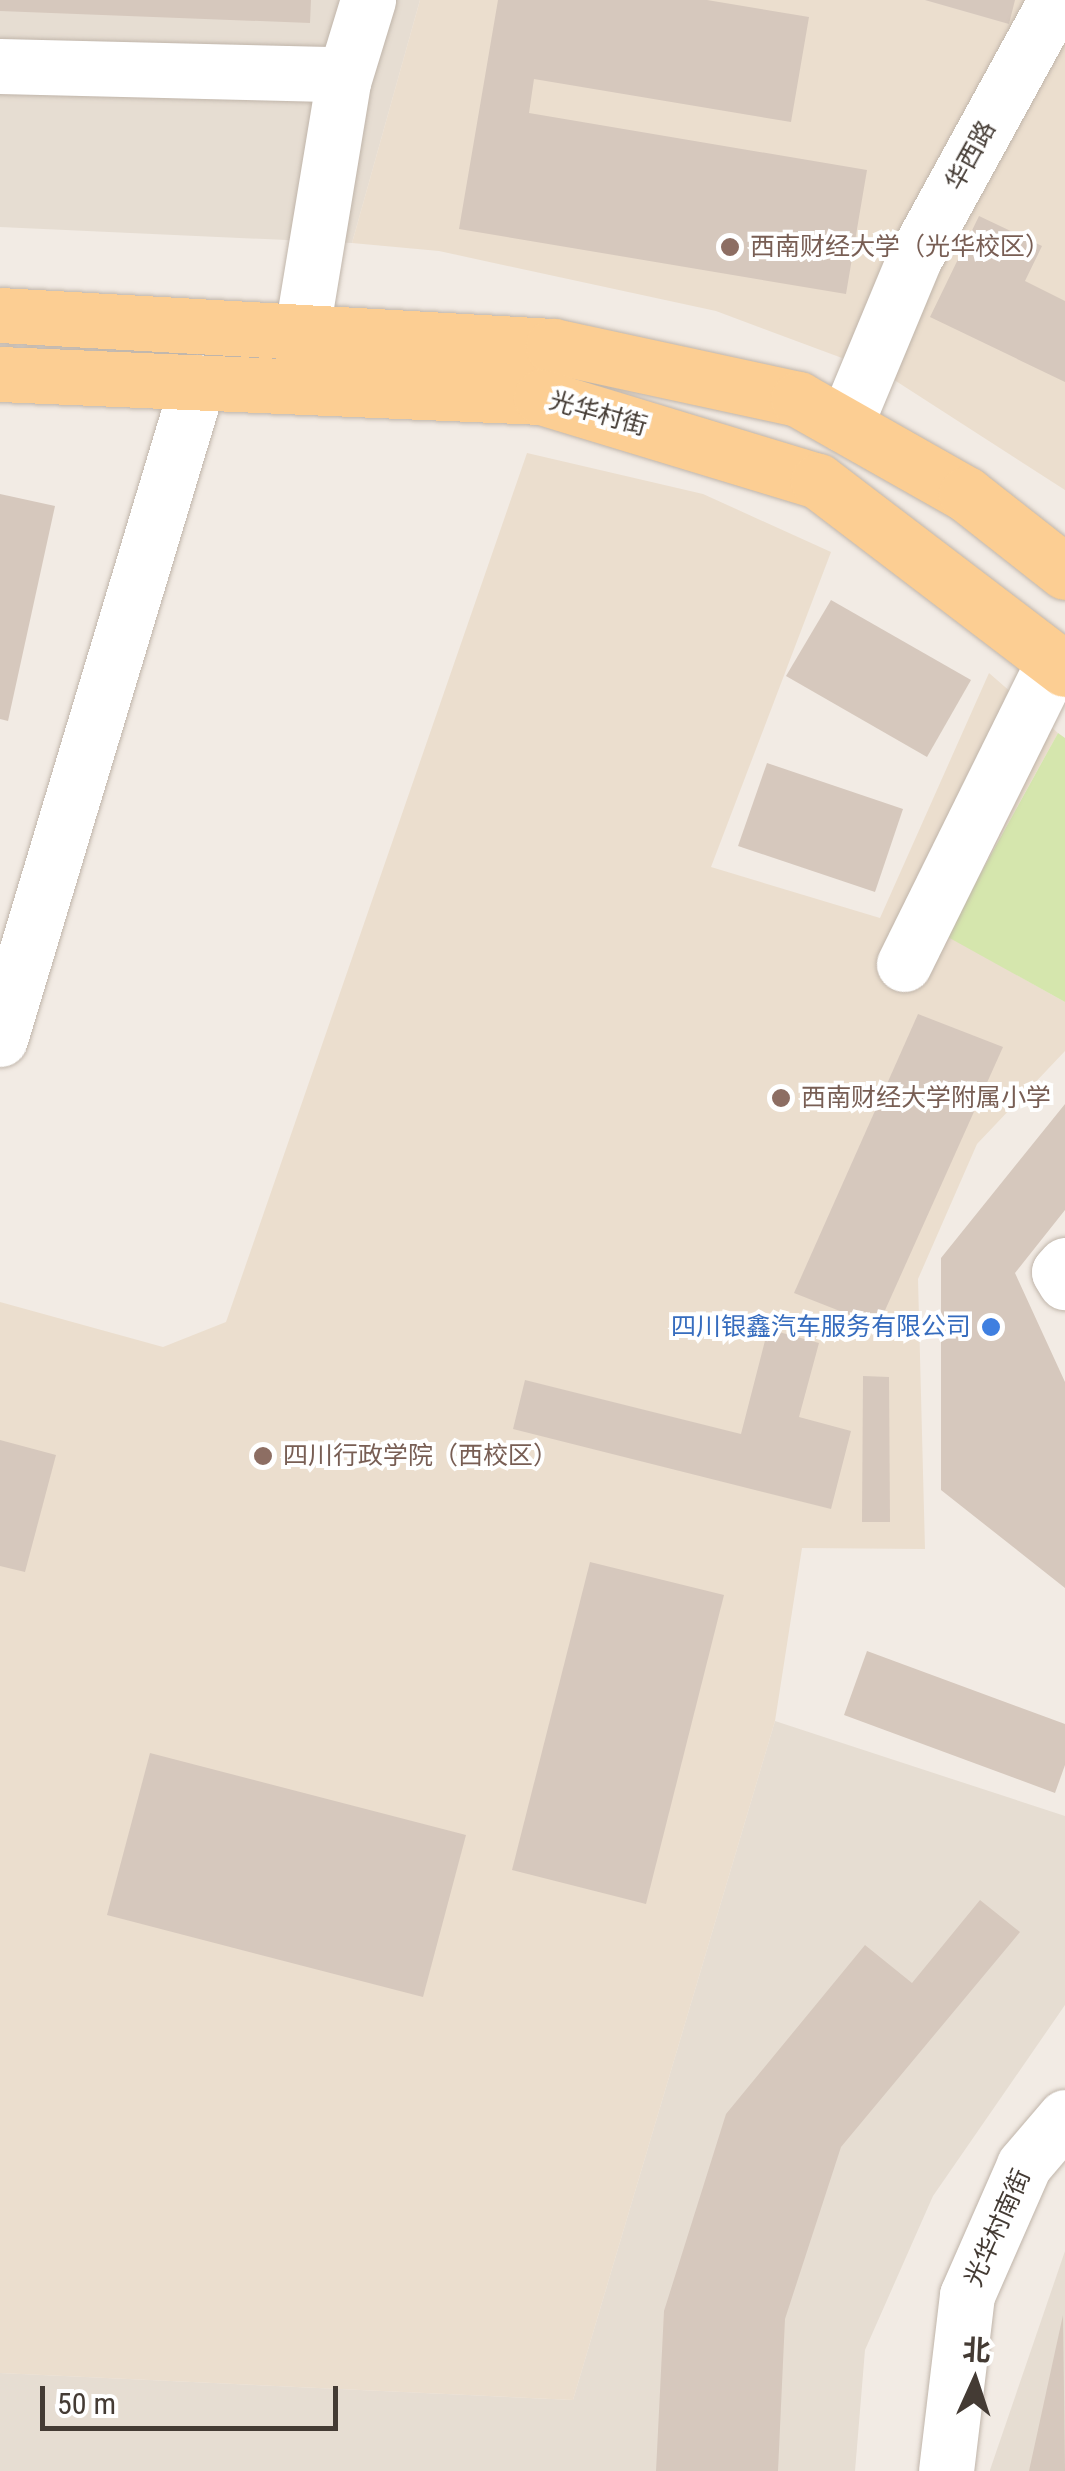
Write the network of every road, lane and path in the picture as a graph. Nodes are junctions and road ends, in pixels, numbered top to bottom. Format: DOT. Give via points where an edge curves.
graph roads {
  1 [pos="368,0"];
  2 [pos="1056,0"];
  3 [pos="0,66"];
  4 [pos="344,82"];
  5 [pos="0,315"];
  6 [pos="302,330"];
  7 [pos="0,374"];
  8 [pos="198,382"];
  9 [pos="845,425"];
  10 [pos="1065,572"];
  11 [pos="1060,665"];
  12 [pos="904,964"];
  13 [pos="0,1040"];
  14 [pos="1065,1264"];
  15 [pos="1065,1282"];
  16 [pos="1065,2117"];
  17 [pos="946,2471"];
  1 -- 4 [label="street"];
  2 -- 9 [label="street, 华西路" via="914,259"];
  3 -- 4 [label="street" via="328,74"];
  4 -- 6 [label="street"];
  5 -- 6 [label="main road"];
  6 -- 9 [label="main road" via="553,346 798,398"];
  7 -- 8 [label="main road, 光华村街"];
  8 -- 11 [label="main road, 光华村街" via="541,397 818,480"];
  8 -- 13 [label="street"];
  9 -- 10 [label="main road" via="966,494"];
  11 -- 12 [label="street"];
  14 -- 15 [label="street" via="1059,1272"];
  16 -- 17 [label="street, 光华村南街" via="1024,2165 967,2295"];
}
